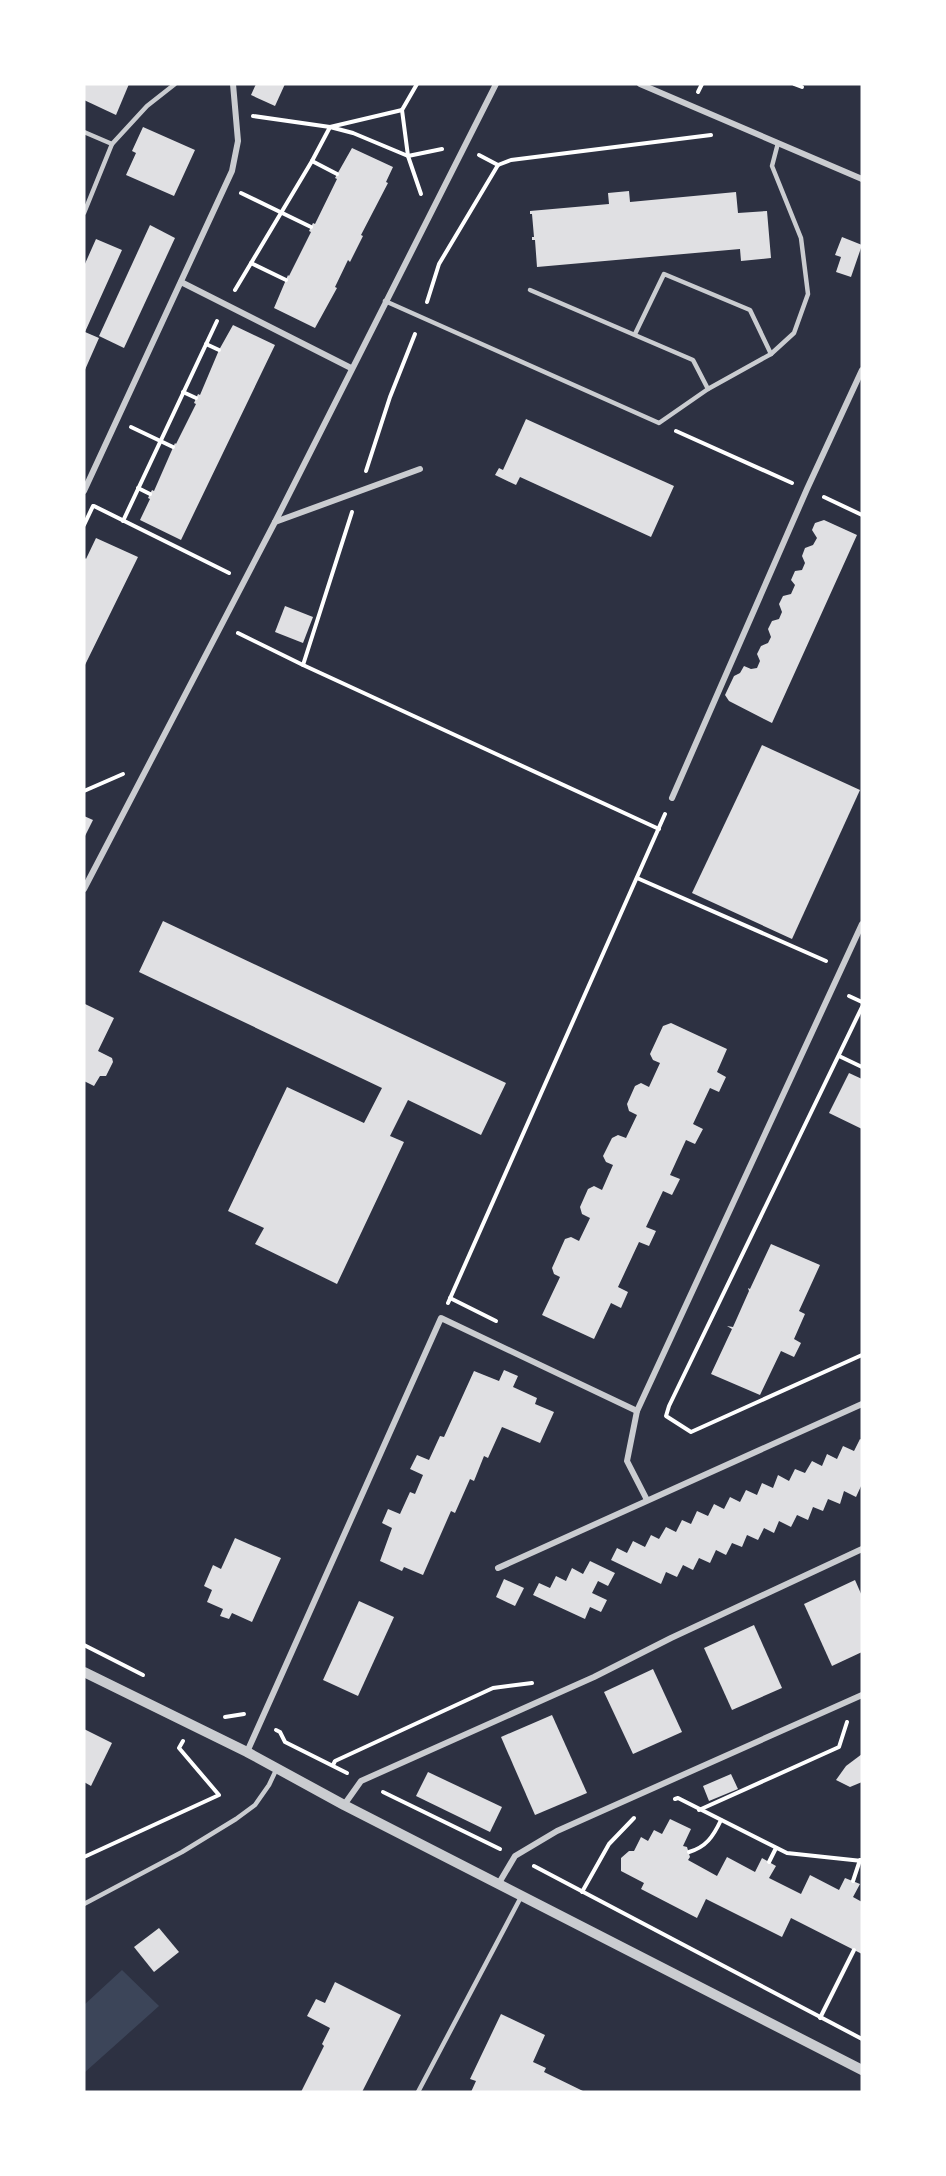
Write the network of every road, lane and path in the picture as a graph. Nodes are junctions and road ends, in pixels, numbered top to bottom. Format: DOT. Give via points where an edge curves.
graph roads {
  1 [pos="175,84"];
  2 [pos="233,84"];
  3 [pos="417,84"];
  4 [pos="496,84"];
  5 [pos="640,84"];
  6 [pos="794,84"];
  7 [pos="802,87"];
  8 [pos="402,110"];
  9 [pos="237,113"];
  10 [pos="728,121"];
  11 [pos="330,127"];
  12 [pos="84,132"];
  13 [pos="778,143"];
  14 [pos="112,144"];
  15 [pos="464,148"];
  16 [pos="408,156"];
  17 [pos="312,161"];
  18 [pos="498,165"];
  19 [pos="337,174"];
  20 [pos="862,179"];
  21 [pos="235,191"];
  22 [pos="424,202"];
  23 [pos="84,213"];
  24 [pos="281,214"];
  25 [pos="311,227"];
  26 [pos="251,263"];
  27 [pos="286,280"];
  28 [pos="181,282"];
  29 [pos="530,290"];
  30 [pos="385,302"];
  31 [pos="226,304"];
  32 [pos="422,319"];
  33 [pos="635,334"];
  34 [pos="206,344"];
  35 [pos="219,350"];
  36 [pos="771,354"];
  37 [pos="351,368"];
  38 [pos="862,370"];
  39 [pos="708,389"];
  40 [pos="183,392"];
  41 [pos="196,398"];
  42 [pos="128,425"];
  43 [pos="160,441"];
  44 [pos="697,441"];
  45 [pos="173,447"];
  46 [pos="420,469"];
  47 [pos="138,488"];
  48 [pos="807,489"];
  49 [pos="84,491"];
  50 [pos="150,494"];
  51 [pos="97,496"];
  52 [pos="93,506"];
  53 [pos="862,515"];
  54 [pos="123,521"];
  55 [pos="275,522"];
  56 [pos="84,525"];
  57 [pos="233,575"];
  58 [pos="221,624"];
  59 [pos="132,771"];
  60 [pos="84,791"];
  61 [pos="672,798"];
  62 [pos="659,830"];
  63 [pos="637,878"];
  64 [pos="84,889"];
  65 [pos="862,924"];
  66 [pos="841,968"];
  67 [pos="862,1007"];
  68 [pos="839,1056"];
  69 [pos="862,1067"];
  70 [pos="441,1318"];
  71 [pos="862,1355"];
  72 [pos="862,1404"];
  73 [pos="637,1411"];
  74 [pos="647,1500"];
  75 [pos="862,1549"];
  76 [pos="498,1568"];
  77 [pos="84,1645"];
  78 [pos="84,1672"];
  79 [pos="147,1677"];
  80 [pos="536,1683"];
  81 [pos="862,1695"];
  82 [pos="217,1713"];
  83 [pos="848,1719"];
  84 [pos="262,1721"];
  85 [pos="248,1752"];
  86 [pos="333,1765"];
  87 [pos="278,1768"];
  88 [pos="361,1781"];
  89 [pos="219,1795"];
  90 [pos="668,1800"];
  91 [pos="344,1804"];
  92 [pos="699,1810"];
  93 [pos="638,1814"];
  94 [pos="721,1820"];
  95 [pos="776,1848"];
  96 [pos="688,1852"];
  97 [pos="515,1856"];
  98 [pos="84,1857"];
  99 [pos="861,1860"];
  100 [pos="769,1862"];
  101 [pos="852,1881"];
  102 [pos="499,1883"];
  103 [pos="582,1892"];
  104 [pos="522,1895"];
  105 [pos="84,1904"];
  106 [pos="854,1950"];
  107 [pos="820,2018"];
  108 [pos="862,2040"];
  109 [pos="862,2070"];
  110 [pos="418,2092"];
  1 -- 14 [label="lane" via="147,106"];
  2 -- 9 [label="street"];
  3 -- 8 [label="path"];
  4 -- 15 [label="street"];
  5 -- 10 [label="street"];
  6 -- 7 [label="path"];
  8 -- 11 [label="path"];
  8 -- 16 [label="path"];
  9 -- 11 [label="path"];
  9 -- 28 [label="street" via="238,141 232,171"];
  10 -- 13 [label="street"];
  10 -- 18 [label="path" via="711,136 511,160"];
  11 -- 16 [label="path"];
  11 -- 17 [label="path"];
  12 -- 14 [label="lane"];
  13 -- 20 [label="street"];
  13 -- 36 [label="lane" via="772,166 801,238 808,294 794,333"];
  14 -- 23 [label="lane"];
  15 -- 16 [label="path" via="455,144"];
  15 -- 18 [label="path"];
  15 -- 30 [label="street"];
  16 -- 22 [label="path"];
  17 -- 19 [label="path"];
  17 -- 24 [label="path"];
  18 -- 32 [label="path" via="439,264"];
  21 -- 24 [label="path"];
  24 -- 25 [label="path"];
  24 -- 26 [label="path"];
  26 -- 27 [label="path"];
  26 -- 31 [label="path"];
  28 -- 31 [label="street"];
  28 -- 49 [label="street"];
  29 -- 33 [label="lane"];
  30 -- 32 [label="lane"];
  30 -- 37 [label="street"];
  31 -- 34 [label="path"];
  31 -- 37 [label="street"];
  32 -- 39 [label="lane" via="659,423"];
  33 -- 36 [label="lane" via="664,274 750,310"];
  33 -- 39 [label="lane" via="693,360"];
  34 -- 35 [label="path"];
  34 -- 40 [label="path"];
  36 -- 39 [label="lane"];
  37 -- 55 [label="street"];
  38 -- 48 [label="street"];
  40 -- 41 [label="path"];
  40 -- 43 [label="path"];
  42 -- 43 [label="path"];
  43 -- 45 [label="path"];
  43 -- 47 [label="path"];
  44 -- 48 [label="path"];
  46 -- 55 [label="street"];
  47 -- 50 [label="path"];
  47 -- 54 [label="path"];
  48 -- 53 [label="path"];
  48 -- 61 [label="street"];
  51 -- 52 [label="path"];
  52 -- 54 [label="path"];
  52 -- 56 [label="path"];
  54 -- 57 [label="path"];
  55 -- 58 [label="street"];
  58 -- 62 [label="path"];
  58 -- 64 [label="street"];
  59 -- 60 [label="path"];
  61 -- 62 [label="path"];
  62 -- 63 [label="path"];
  63 -- 66 [label="path"];
  63 -- 70 [label="path"];
  65 -- 66 [label="street"];
  66 -- 73 [label="street"];
  67 -- 68 [label="path"];
  68 -- 69 [label="path"];
  68 -- 71 [label="path" via="666,1416 691,1432"];
  70 -- 73 [label="street"];
  70 -- 84 [label="street"];
  72 -- 74 [label="street"];
  73 -- 74 [label="street" via="627,1461"];
  74 -- 76 [label="street"];
  75 -- 88 [label="street" via="594,1677"];
  77 -- 79 [label="path"];
  78 -- 85 [label="street"];
  80 -- 86 [label="path" via="493,1688"];
  81 -- 97 [label="street" via="557,1831"];
  82 -- 84 [label="path" via="225,1717 248,1712"];
  83 -- 92 [label="path" via="839,1747"];
  84 -- 85 [label="street"];
  84 -- 86 [label="path" via="280,1732 285,1742"];
  85 -- 87 [label="street"];
  86 -- 88 [label="path"];
  87 -- 91 [label="street"];
  87 -- 105 [label="lane" via="255,1805 237,1819"];
  88 -- 91 [label="street"];
  88 -- 97 [label="path"];
  89 -- 98 [label="path"];
  90 -- 92 [label="path" via="678,1798"];
  91 -- 102 [label="street"];
  92 -- 94 [label="path"];
  93 -- 103 [label="path" via="609,1844"];
  94 -- 95 [label="path"];
  94 -- 96 [label="path" via="706,1845"];
  95 -- 99 [label="path" via="787,1853"];
  95 -- 100 [label="path"];
  97 -- 102 [label="street"];
  97 -- 103 [label="path"];
  99 -- 101 [label="path"];
  102 -- 104 [label="street"];
  103 -- 107 [label="path"];
  104 -- 109 [label="street"];
  104 -- 110 [label="lane"];
  106 -- 107 [label="path"];
  107 -- 108 [label="path"];
}
